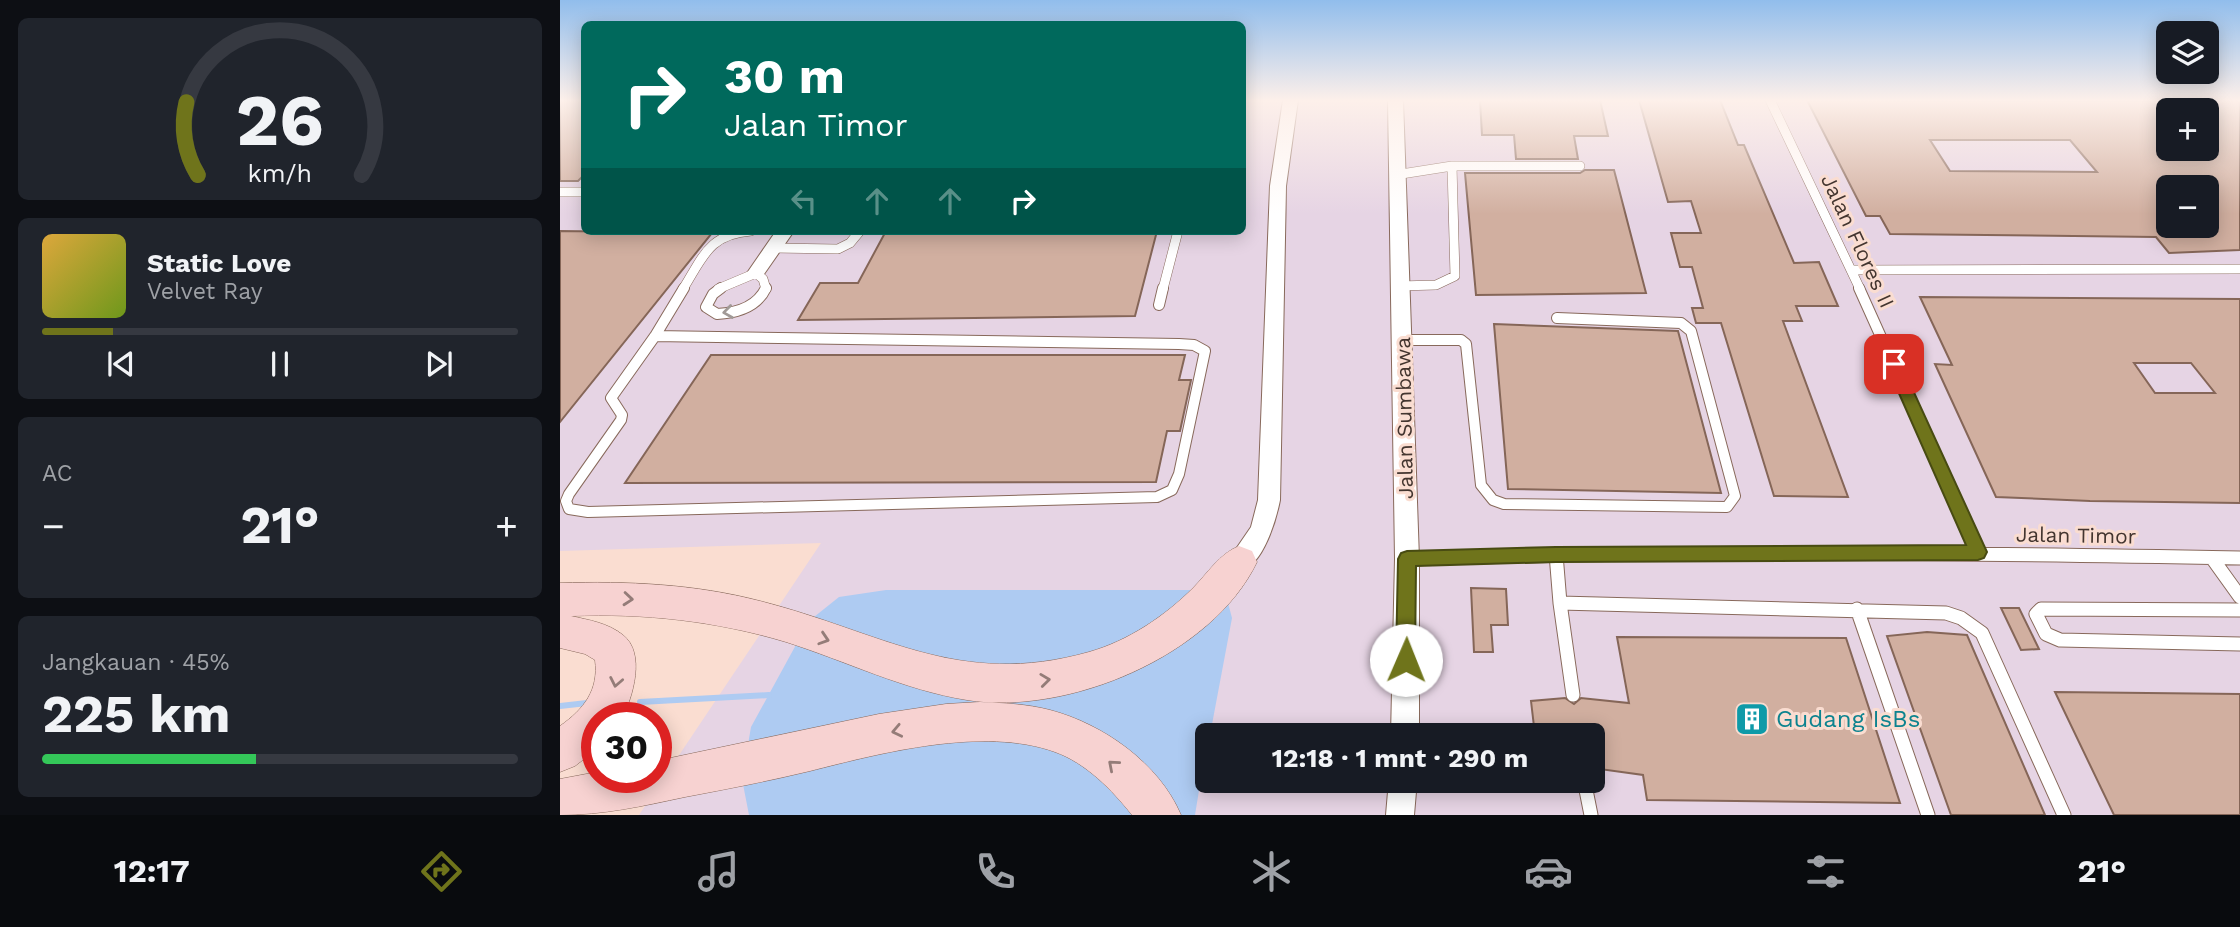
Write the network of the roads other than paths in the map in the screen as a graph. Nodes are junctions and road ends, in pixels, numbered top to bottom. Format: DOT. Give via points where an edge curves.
graph roads {
  1 [pos="1285,138"];
  2 [pos="1395,138"];
  3 [pos="1788,138"];
  4 [pos="1452,166"];
  5 [pos="1580,166"];
  6 [pos="1395,175"];
  7 [pos="560,192"];
  8 [pos="581,192"];
  9 [pos="727,235"];
  10 [pos="782,235"];
  11 [pos="857,235"];
  12 [pos="1177,235"];
  13 [pos="773,248"];
  14 [pos="2240,269"];
  15 [pos="1852,270"];
  16 [pos="756,273"];
  17 [pos="1405,286"];
  18 [pos="1159,305"];
  19 [pos="1557,318"];
  20 [pos="656,336"];
  21 [pos="1410,340"];
  22 [pos="1978,552"];
  23 [pos="1556,554"];
  24 [pos="2212,558"];
  25 [pos="2240,558"];
  26 [pos="1407,559"];
  27 [pos="1239,562"];
  28 [pos="2240,597"];
  29 [pos="560,600"];
  30 [pos="1560,603"];
  31 [pos="1857,609"];
  32 [pos="2240,610"];
  33 [pos="560,631"];
  34 [pos="2240,644"];
  35 [pos="1573,695"];
  36 [pos="610,702"];
  37 [pos="1405,723"];
  38 [pos="581,735"];
  39 [pos="560,751"];
  40 [pos="1402,793"];
  41 [pos="1587,793"];
  42 [pos="560,800"];
  43 [pos="1159,815"];
  44 [pos="1400,815"];
  45 [pos="1591,815"];
  46 [pos="1928,815"];
  47 [pos="2064,815"];
  1 -- 27 [label="street" via="1278,186 1269,500 1262,530"];
  2 -- 6 [label="street, Jalan Sumbawa"];
  3 -- 15 [label="lane, Jalan Flores II"];
  4 -- 5 [label="lane"];
  4 -- 6 [label="lane"];
  4 -- 17 [label="lane" via="1455,276 1435,285"];
  6 -- 17 [label="street, Jalan Sumbawa"];
  7 -- 8 [label="lane"];
  9 -- 20 [label="lane" via="710,244"];
  10 -- 13 [label="street"];
  11 -- 13 [label="lane" via="838,249"];
  12 -- 18 [label="lane"];
  13 -- 16 [label="street"];
  14 -- 15 [label="lane"];
  15 -- 22 [label="lane, Jalan Flores II"];
  16 -- 16 [label="lane, one-way" via="766,289 761,299 749,307 717,314 706,307 722,288"];
  17 -- 21 [label="street, Jalan Sumbawa"];
  19 -- 21 [label="lane" via="1681,323 1691,331 1733,502 1727,507 1493,500 1481,485 1466,344 1461,340"];
  20 -- 20 [label="lane" via="1179,344 1205,351 1205,363 1180,474 1172,490 1157,497 599,512 569,509 569,494 621,420 611,398"];
  21 -- 26 [label="street, Jalan Sumbawa"];
  22 -- 23 [label="lane, Jalan Timor"];
  22 -- 24 [label="lane, Jalan Timor"];
  23 -- 26 [label="lane, Jalan Timor"];
  23 -- 30 [label="lane"];
  24 -- 25 [label="lane, Jalan Timor"];
  24 -- 28 [label="lane"];
  26 -- 37 [label="street, Jalan Sumbawa"];
  29 -- 27 [label="main road, one-way" via="643,600 760,617 919,670 970,682 1018,683 1108,664 1153,641 1199,608"];
  30 -- 31 [label="lane"];
  30 -- 35 [label="lane"];
  31 -- 46 [label="lane"];
  31 -- 47 [label="lane" via="1946,613 1982,633"];
  32 -- 34 [label="lane" via="2041,609 2036,614 2046,634 2060,640"];
  33 -- 36 [label="main road, one-way" via="593,638 612,649 619,673"];
  38 -- 39 [label="main road"];
  40 -- 44 [label="street"];
  41 -- 45 [label="lane"];
  43 -- 42 [label="main road, one-way" via="1140,788 1099,752 1050,729 996,721 930,724"];
}
